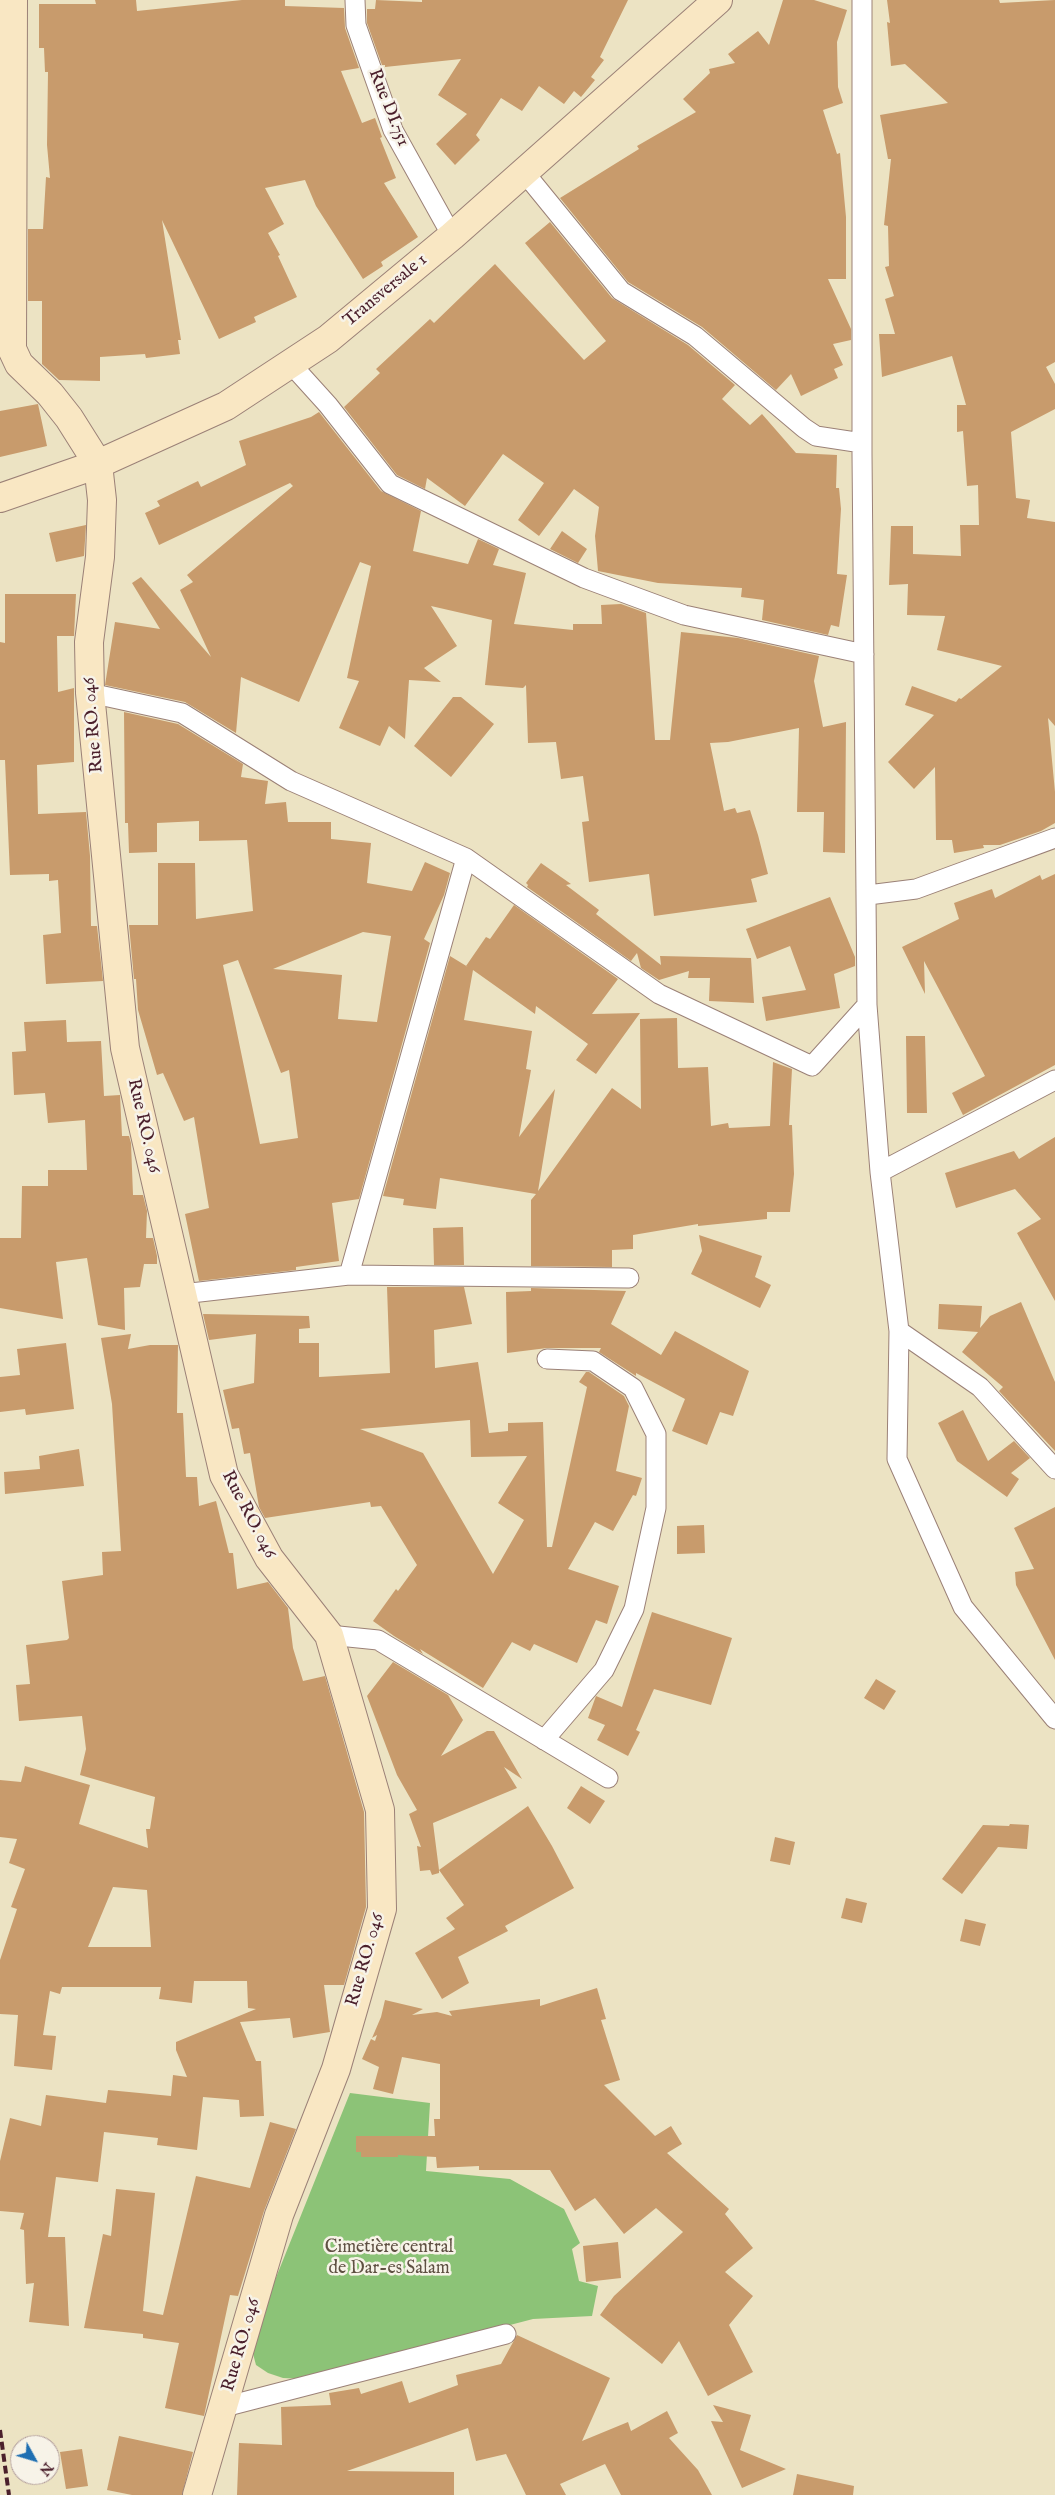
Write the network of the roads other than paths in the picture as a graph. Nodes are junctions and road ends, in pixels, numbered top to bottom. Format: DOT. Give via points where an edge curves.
graph roads {
  1 [pos="13,0"];
  2 [pos="355,0"];
  3 [pos="718,0"];
  4 [pos="862,0"];
  5 [pos="524,172"];
  6 [pos="452,236"];
  7 [pos="290,363"];
  8 [pos="862,443"];
  9 [pos="98,464"];
  10 [pos="0,498"];
  11 [pos="864,654"];
  12 [pos="90,692"];
  13 [pos="1055,838"];
  14 [pos="466,858"];
  15 [pos="868,895"];
  16 [pos="868,1005"];
  17 [pos="1055,1080"];
  18 [pos="880,1172"];
  19 [pos="349,1275"];
  20 [pos="629,1278"];
  21 [pos="182,1294"];
  22 [pos="899,1331"];
  23 [pos="547,1359"];
  24 [pos="1055,1469"];
  25 [pos="329,1635"];
  26 [pos="1055,1719"];
  27 [pos="544,1740"];
  28 [pos="608,1778"];
  29 [pos="506,2334"];
  30 [pos="224,2407"];
  31 [pos="197,2495"];
  1 -- 9 [label="street" via="12,350 19,364 69,418"];
  2 -- 6 [label="street, Rue DI.751" via="356,25 393,130"];
  3 -- 5 [label="street, Transversale 1"];
  4 -- 8 [label="street"];
  5 -- 6 [label="street, Transversale 1"];
  5 -- 8 [label="street" via="621,291 695,336 816,436"];
  6 -- 7 [label="street, Transversale 1" via="328,339"];
  7 -- 9 [label="street, Transversale 1" via="226,406"];
  7 -- 11 [label="street" via="328,405 390,484 584,578 684,615"];
  8 -- 11 [label="street"];
  9 -- 10 [label="street, Transversale 1"];
  9 -- 12 [label="street, Rue RO. 046" via="102,510 100,558 89,642"];
  11 -- 15 [label="street"];
  12 -- 14 [label="street" via="182,713 292,780"];
  12 -- 21 [label="street, Rue RO. 046" via="125,1048"];
  13 -- 15 [label="street" via="916,889"];
  14 -- 16 [label="street" via="659,994 812,1066"];
  14 -- 19 [label="street"];
  15 -- 16 [label="street"];
  16 -- 18 [label="street"];
  17 -- 18 [label="street"];
  18 -- 22 [label="street"];
  19 -- 20 [label="street"];
  19 -- 21 [label="street"];
  21 -- 25 [label="street, Rue RO. 046" via="224,1475 268,1558"];
  22 -- 24 [label="street" via="980,1387"];
  22 -- 26 [label="street" via="897,1459 963,1607"];
  23 -- 27 [label="street" via="593,1361 633,1388 656,1434 656,1508 634,1610 604,1670"];
  25 -- 27 [label="street" via="378,1640"];
  25 -- 30 [label="street, Rue RO. 046" via="380,1810 382,1909 336,2069 279,2215"];
  27 -- 28 [label="street"];
  29 -- 30 [label="street"];
  30 -- 31 [label="street, Rue RO. 046"];
}
